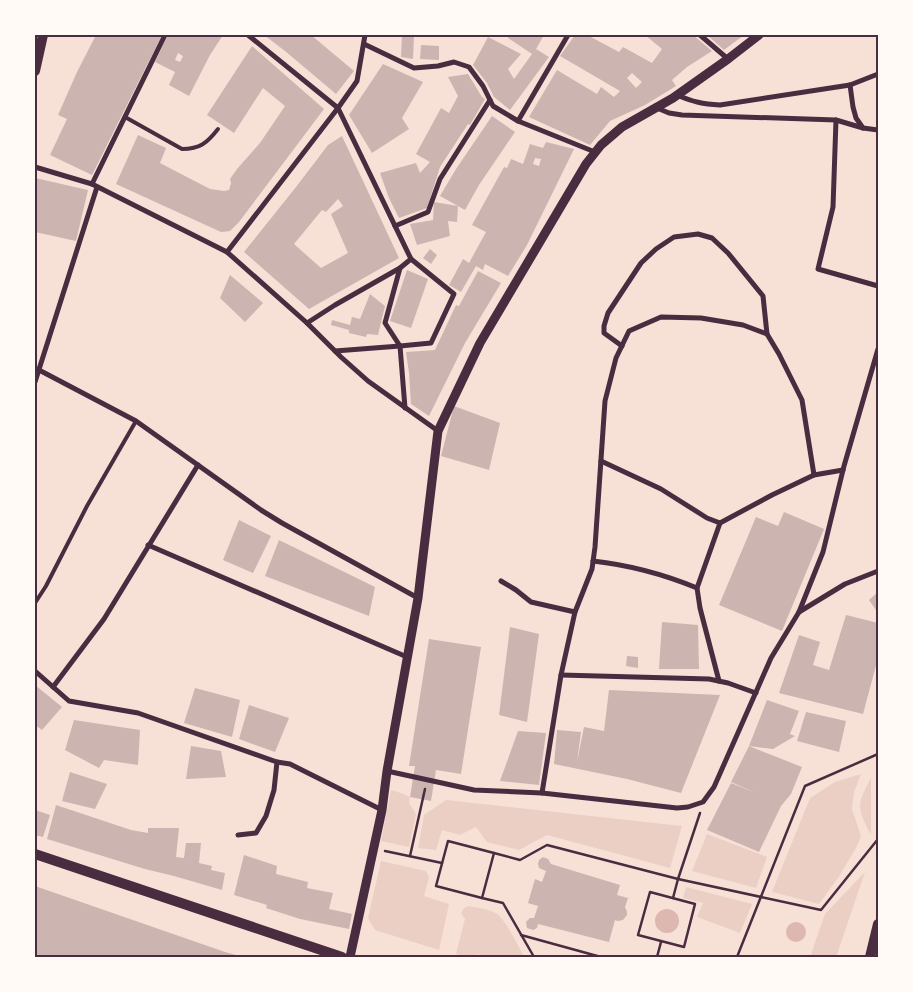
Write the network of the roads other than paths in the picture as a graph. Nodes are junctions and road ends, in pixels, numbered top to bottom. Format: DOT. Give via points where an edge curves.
graph roads {
  1 [pos="44,35"];
  2 [pos="165,35"];
  3 [pos="248,35"];
  4 [pos="365,35"];
  5 [pos="568,35"];
  6 [pos="700,35"];
  7 [pos="759,35"];
  8 [pos="364,44"];
  9 [pos="728,59"];
  10 [pos="35,70"];
  11 [pos="878,74"];
  12 [pos="850,85"];
  13 [pos="677,95"];
  14 [pos="490,100"];
  15 [pos="656,107"];
  16 [pos="338,108"];
  17 [pos="124,117"];
  18 [pos="836,120"];
  19 [pos="518,121"];
  20 [pos="863,128"];
  21 [pos="218,129"];
  22 [pos="878,130"];
  23 [pos="595,152"];
  24 [pos="35,167"];
  25 [pos="95,186"];
  26 [pos="395,226"];
  27 [pos="227,252"];
  28 [pos="411,259"];
  29 [pos="400,268"];
  30 [pos="878,286"];
  31 [pos="307,323"];
  32 [pos="767,334"];
  33 [pos="400,346"];
  34 [pos="622,346"];
  35 [pos="878,349"];
  36 [pos="335,351"];
  37 [pos="39,370"];
  38 [pos="35,382"];
  39 [pos="405,408"];
  40 [pos="136,421"];
  41 [pos="438,431"];
  42 [pos="602,461"];
  43 [pos="198,465"];
  44 [pos="843,470"];
  45 [pos="814,475"];
  46 [pos="720,523"];
  47 [pos="148,545"];
  48 [pos="593,561"];
  49 [pos="878,570"];
  50 [pos="501,581"];
  51 [pos="697,588"];
  52 [pos="418,598"];
  53 [pos="35,603"];
  54 [pos="575,612"];
  55 [pos="799,612"];
  56 [pos="407,657"];
  57 [pos="35,671"];
  58 [pos="561,675"];
  59 [pos="719,681"];
  60 [pos="54,687"];
  61 [pos="756,693"];
  62 [pos="277,762"];
  63 [pos="387,771"];
  64 [pos="542,793"];
  65 [pos="382,810"];
  66 [pos="238,835"];
  67 [pos="35,854"];
  68 [pos="878,924"];
  69 [pos="342,957"];
  70 [pos="350,957"];
  71 [pos="870,957"];
  1 -- 10 [label="main road"];
  2 -- 17 [label="street"];
  3 -- 16 [label="street"];
  4 -- 8 [label="street"];
  5 -- 19 [label="street"];
  6 -- 9 [label="street"];
  7 -- 9 [label="street"];
  8 -- 14 [label="street" via="414,68 454,62 469,67"];
  8 -- 16 [label="street" via="356,81"];
  9 -- 13 [label="street"];
  11 -- 12 [label="street"];
  12 -- 13 [label="street" via="720,104 692,102"];
  12 -- 20 [label="street" via="852,107"];
  13 -- 15 [label="street"];
  14 -- 19 [label="street" via="493,106"];
  14 -- 26 [label="street" via="440,179 428,212"];
  15 -- 18 [label="street" via="682,115"];
  15 -- 23 [label="street" via="622,127"];
  16 -- 26 [label="street"];
  16 -- 27 [label="street"];
  17 -- 21 [label="lane" via="182,149 193,149 208,142"];
  17 -- 25 [label="street"];
  18 -- 20 [label="street"];
  18 -- 30 [label="street" via="833,207 818,269"];
  19 -- 23 [label="street"];
  20 -- 22 [label="street"];
  23 -- 41 [label="street" via="480,343"];
  24 -- 25 [label="street"];
  25 -- 27 [label="street"];
  25 -- 37 [label="street"];
  26 -- 28 [label="street"];
  27 -- 31 [label="street"];
  28 -- 29 [label="street"];
  28 -- 33 [label="street" via="454,294 431,342"];
  29 -- 31 [label="street"];
  29 -- 33 [label="street" via="385,323"];
  31 -- 36 [label="street"];
  32 -- 34 [label="street" via="743,325 702,318 661,317 629,331"];
  32 -- 34 [label="street" via="763,296 728,253 712,238 698,234 674,237 656,248 620,294 608,313 604,333"];
  32 -- 45 [label="street" via="802,400"];
  33 -- 36 [label="street"];
  33 -- 39 [label="street"];
  34 -- 42 [label="street" via="604,401"];
  35 -- 44 [label="street"];
  36 -- 39 [label="street"];
  37 -- 38 [label="street"];
  37 -- 40 [label="street"];
  39 -- 41 [label="street"];
  40 -- 43 [label="street"];
  40 -- 53 [label="lane"];
  41 -- 52 [label="street"];
  42 -- 46 [label="street" via="661,489"];
  42 -- 48 [label="street"];
  43 -- 47 [label="street"];
  43 -- 52 [label="street" via="282,523"];
  44 -- 45 [label="street"];
  44 -- 55 [label="street" via="824,552"];
  45 -- 46 [label="street"];
  46 -- 51 [label="street"];
  47 -- 56 [label="street"];
  47 -- 60 [label="street" via="104,618"];
  48 -- 51 [label="street" via="642,569"];
  48 -- 54 [label="street"];
  49 -- 55 [label="street" via="845,584"];
  50 -- 54 [label="street" via="531,602"];
  51 -- 59 [label="street"];
  52 -- 56 [label="street"];
  54 -- 58 [label="street"];
  55 -- 61 [label="street" via="771,658"];
  56 -- 63 [label="street"];
  57 -- 60 [label="street"];
  58 -- 59 [label="street"];
  58 -- 64 [label="street"];
  59 -- 61 [label="street"];
  60 -- 62 [label="street" via="69,701 138,713"];
  61 -- 64 [label="street" via="714,787 703,802 677,808"];
  62 -- 65 [label="street" via="290,764"];
  62 -- 66 [label="street" via="274,790 266,816 256,833"];
  63 -- 64 [label="street" via="474,790"];
  63 -- 65 [label="street"];
  65 -- 70 [label="street"];
  67 -- 69 [label="main road"];
  68 -- 71 [label="main road"];
}
